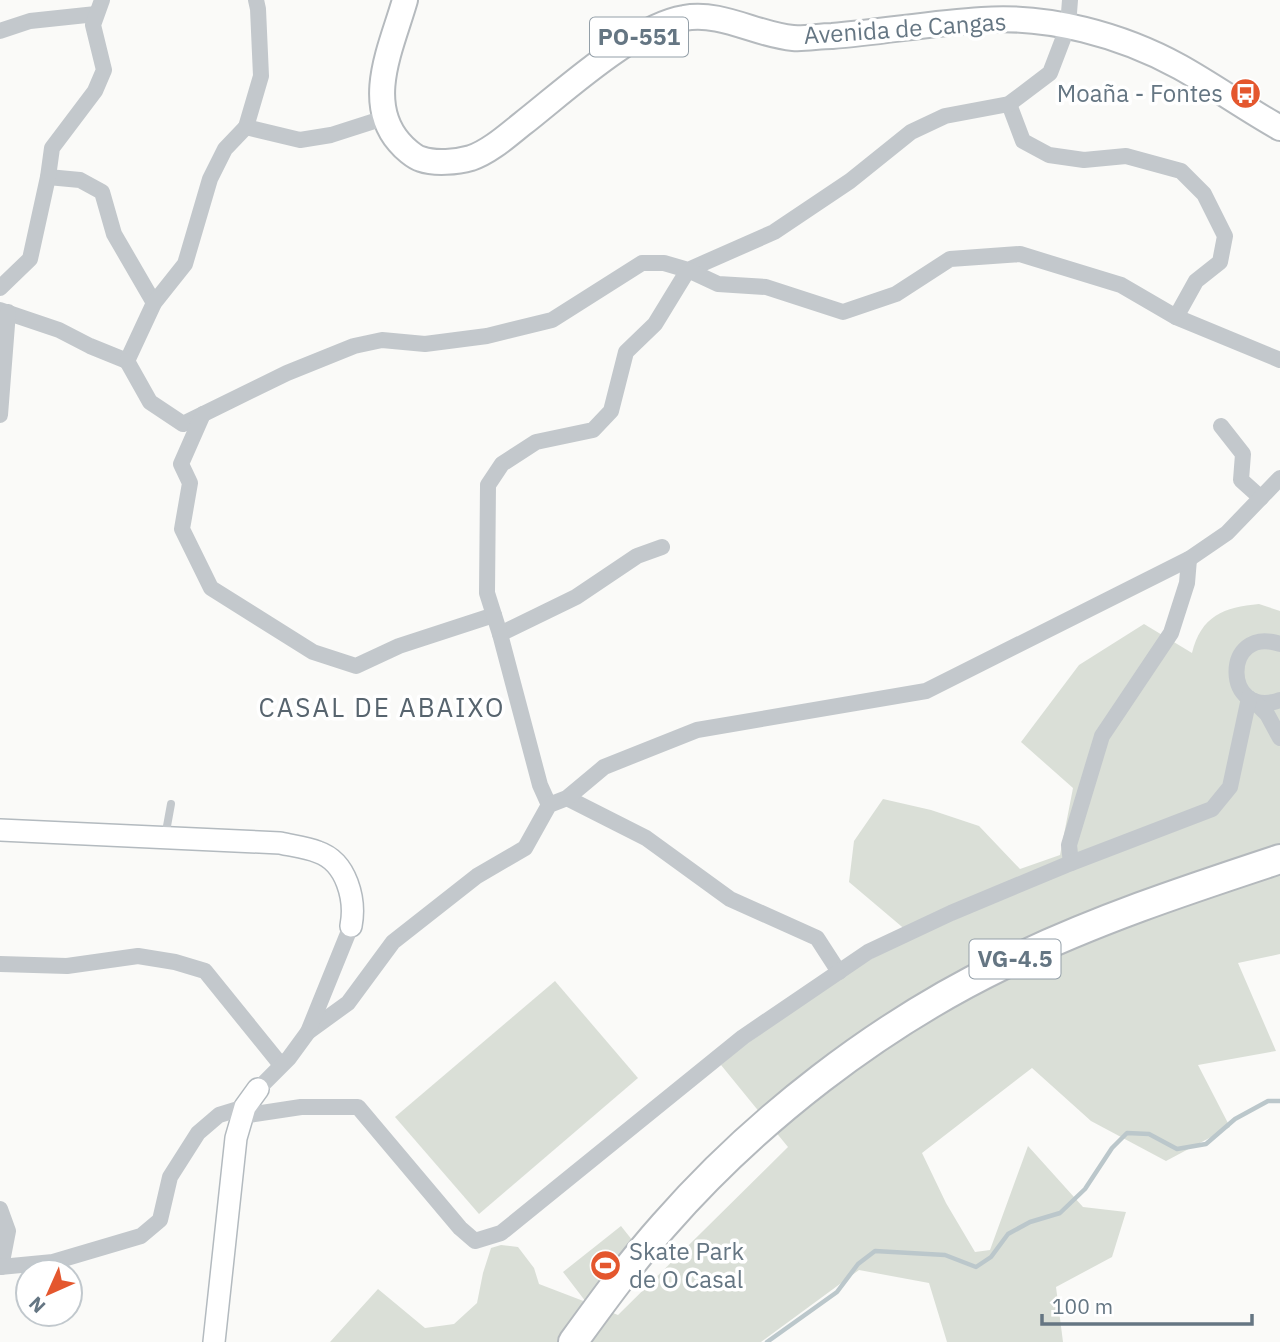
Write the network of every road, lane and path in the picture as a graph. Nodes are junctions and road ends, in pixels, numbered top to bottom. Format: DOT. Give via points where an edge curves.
graph roads {
  1 [pos="256,0"];
  2 [pos="405,0"];
  3 [pos="1070,0"];
  4 [pos="99,7"];
  5 [pos="1068,26"];
  6 [pos="0,31"];
  7 [pos="1009,104"];
  8 [pos="384,118"];
  9 [pos="246,127"];
  10 [pos="1280,128"];
  11 [pos="48,177"];
  12 [pos="688,270"];
  13 [pos="1,285"];
  14 [pos="154,303"];
  15 [pos="4,311"];
  16 [pos="1176,317"];
  17 [pos="1280,360"];
  18 [pos="127,361"];
  19 [pos="203,414"];
  20 [pos="0,415"];
  21 [pos="1221,426"];
  22 [pos="1280,478"];
  23 [pos="1261,498"];
  24 [pos="662,547"];
  25 [pos="1189,559"];
  26 [pos="494,615"];
  27 [pos="500,634"];
  28 [pos="1280,644"];
  29 [pos="1252,700"];
  30 [pos="1280,700"];
  31 [pos="1280,738"];
  32 [pos="567,798"];
  33 [pos="171,804"];
  34 [pos="549,805"];
  35 [pos="0,830"];
  36 [pos="165,837"];
  37 [pos="1280,859"];
  38 [pos="1071,863"];
  39 [pos="1280,865"];
  40 [pos="1230,875"];
  41 [pos="351,926"];
  42 [pos="0,964"];
  43 [pos="839,972"];
  44 [pos="308,1032"];
  45 [pos="281,1065"];
  46 [pos="258,1089"];
  47 [pos="243,1112"];
  48 [pos="0,1209"];
  49 [pos="1,1267"];
  50 [pos="214,1342"];
  51 [pos="573,1342"];
  1 -- 9 [label="street" via="261,76"];
  2 -- 8 [label="main road, Avenida de Cangas / PO-551" via="380,88"];
  3 -- 5 [label="street"];
  4 -- 6 [label="street"];
  4 -- 11 [label="street" via="93,24 104,70 95,91 52,148"];
  5 -- 7 [label="street" via="1050,73"];
  5 -- 8 [label="main road, Avenida de Cangas / PO-551" via="984,19 793,38 716,19 684,18 621,47 472,158 421,159 402,146"];
  5 -- 10 [label="main road, PO-551" via="1178,66"];
  7 -- 12 [label="street" via="945,116 911,132 850,181 774,232"];
  7 -- 16 [label="street" via="1023,141 1049,155 1084,160 1126,156 1181,171 1204,194 1225,236 1220,262 1196,281"];
  8 -- 9 [label="street" via="300,140"];
  9 -- 14 [label="street" via="225,149 210,179 185,264"];
  11 -- 13 [label="street" via="30,259"];
  11 -- 14 [label="street" via="80,180 102,192 114,234"];
  12 -- 16 [label="street" via="719,284 766,287 843,312 896,294 950,259 1020,254 1121,285"];
  12 -- 19 [label="street" via="642,263 552,320 487,336 425,344 382,340 354,345"];
  12 -- 26 [label="street" via="655,324 626,352 611,411 593,430 536,442 502,464 488,485 487,593"];
  14 -- 18 [label="street"];
  15 -- 18 [label="street"];
  15 -- 20 [label="street"];
  16 -- 17 [label="street"];
  18 -- 19 [label="street" via="150,402 183,424"];
  19 -- 26 [label="street" via="181,464 190,483 182,528 211,588 313,652 356,666 399,646"];
  21 -- 23 [label="street" via="1242,454 1241,480"];
  22 -- 23 [label="street"];
  23 -- 25 [label="street" via="1227,533"];
  24 -- 27 [label="street" via="637,556 576,597"];
  25 -- 32 [label="street" via="926,691 697,730 604,767"];
  25 -- 38 [label="street" via="1187,583 1171,633 1102,736 1069,845"];
  26 -- 27 [label="street"];
  27 -- 34 [label="street"];
  28 -- 29 [label="street" via="1261,641 1242,652 1237,661 1237,681"];
  29 -- 30 [label="street"];
  29 -- 31 [label="street"];
  29 -- 38 [label="street" via="1230,787 1212,809"];
  32 -- 34 [label="street"];
  32 -- 43 [label="street" via="646,838 730,900 817,938"];
  33 -- 36 [label="lane"];
  34 -- 44 [label="street" via="525,848 477,876 393,942 348,1003"];
  35 -- 36 [label="street"];
  36 -- 41 [label="street" via="280,843 321,852 336,863 346,881 352,896"];
  37 -- 40 [label="highway"];
  38 -- 43 [label="street" via="951,913 868,952"];
  39 -- 40 [label="highway, VG-4.5"];
  40 -- 51 [label="highway, VG-4.5" via="1089,926 1002,965 931,1004 818,1080 711,1175 664,1225"];
  41 -- 44 [label="street"];
  42 -- 45 [label="street" via="67,966 138,956 205,971"];
  43 -- 47 [label="street" via="743,1037 501,1233 475,1241 358,1107"];
  44 -- 45 [label="street"];
  45 -- 46 [label="street"];
  46 -- 47 [label="street"];
  47 -- 49 [label="street" via="219,1115 198,1133 170,1177 160,1220 141,1236 53,1262"];
  47 -- 50 [label="street" via="236,1138"];
  48 -- 49 [label="street" via="8,1231"];
}
